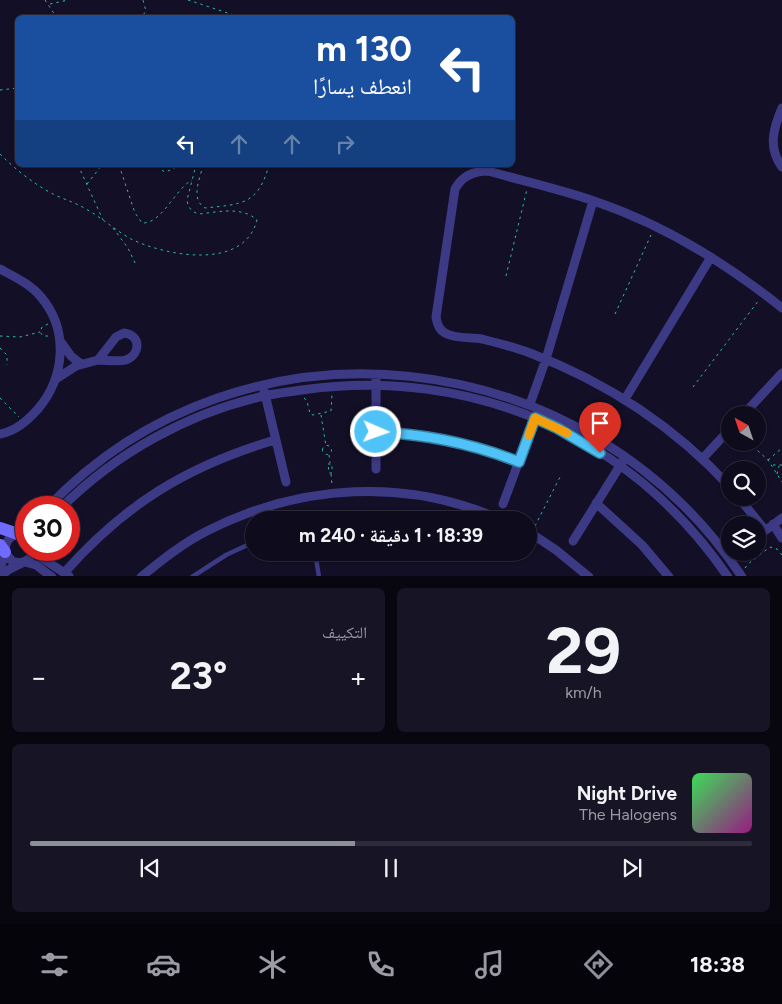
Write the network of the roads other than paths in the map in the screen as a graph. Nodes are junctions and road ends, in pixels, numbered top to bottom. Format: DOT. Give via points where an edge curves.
graph roads {
  1 [pos="782,108"];
  2 [pos="782,167"];
  3 [pos="593,201"];
  4 [pos="711,257"];
  5 [pos="0,269"];
  6 [pos="782,308"];
  7 [pos="60,337"];
  8 [pos="546,359"];
  9 [pos="98,360"];
  10 [pos="81,364"];
  11 [pos="782,373"];
  12 [pos="376,374"];
  13 [pos="56,379"];
  14 [pos="263,385"];
  15 [pos="376,385"];
  16 [pos="265,396"];
  17 [pos="625,399"];
  18 [pos="530,404"];
  19 [pos="751,406"];
  20 [pos="535,418"];
  21 [pos="376,432"];
  22 [pos="0,434"];
  23 [pos="721,439"];
  24 [pos="276,440"];
  25 [pos="626,457"];
  26 [pos="703,458"];
  27 [pos="519,462"];
  28 [pos="620,466"];
  29 [pos="376,469"];
  30 [pos="721,477"];
  31 [pos="286,482"];
  32 [pos="60,496"];
  33 [pos="74,496"];
  34 [pos="503,504"];
  35 [pos="596,504"];
  36 [pos="747,506"];
  37 [pos="252,511"];
  38 [pos="480,511"];
  39 [pos="245,513"];
  40 [pos="782,518"];
  41 [pos="769,527"];
  42 [pos="0,528"];
  43 [pos="766,529"];
  44 [pos="15,531"];
  45 [pos="15,534"];
  46 [pos="537,538"];
  47 [pos="782,538"];
  48 [pos="573,541"];
  49 [pos="721,544"];
  50 [pos="245,546"];
  51 [pos="4,550"];
  52 [pos="46,561"];
  53 [pos="316,561"];
  54 [pos="724,561"];
  55 [pos="735,561"];
  56 [pos="24,562"];
  57 [pos="720,564"];
  58 [pos="0,567"];
  59 [pos="66,575"];
  60 [pos="0,576"];
  61 [pos="52,576"];
  62 [pos="141,576"];
  63 [pos="192,576"];
  64 [pos="319,576"];
  65 [pos="589,576"];
  66 [pos="669,576"];
  67 [pos="728,576"];
  68 [pos="741,576"];
  1 -- 2 [label="street" via="774,128 773,142"];
  3 -- 4 [label="street" via="655,227"];
  3 -- 8 [label="street"];
  3 -- 8 [label="street" via="481,171 468,174 458,183 453,195 437,323 442,332 494,342"];
  4 -- 6 [label="street"];
  4 -- 17 [label="street"];
  5 -- 7 [label="street" via="31,288 45,303"];
  7 -- 10 [label="street" via="71,356"];
  7 -- 13 [label="street" via="61,353"];
  8 -- 17 [label="street"];
  8 -- 18 [label="street"];
  9 -- 10 [label="street"];
  10 -- 13 [label="street"];
  11 -- 19 [label="street"];
  12 -- 14 [label="street" via="319,376"];
  12 -- 15 [label="street"];
  12 -- 18 [label="street" via="454,382"];
  13 -- 22 [label="street" via="41,405 25,422"];
  14 -- 16 [label="street"];
  14 -- 32 [label="street" via="194,407 151,428 91,467"];
  15 -- 16 [label="street" via="320,388"];
  15 -- 20 [label="street" via="426,388 463,395"];
  15 -- 21 [label="street"];
  16 -- 24 [label="street"];
  16 -- 33 [label="street" via="213,411 156,437 98,475"];
  17 -- 26 [label="street"];
  18 -- 25 [label="street" via="580,427"];
  20 -- 27 [label="street"];
  20 -- 28 [label="street"];
  21 -- 27 [label="street" via="405,433 463,443"];
  21 -- 29 [label="street"];
  23 -- 26 [label="street"];
  24 -- 31 [label="street"];
  24 -- 59 [label="street" via="215,460 159,490 85,549"];
  25 -- 28 [label="street"];
  25 -- 49 [label="street" via="681,503"];
  26 -- 30 [label="street"];
  27 -- 34 [label="street"];
  28 -- 35 [label="street"];
  28 -- 57 [label="street" via="674,511"];
  35 -- 48 [label="street"];
  35 -- 66 [label="street" via="642,545"];
  36 -- 41 [label="street"];
  37 -- 38 [label="street" via="284,501 365,491 405,493"];
  39 -- 62 [label="street" via="199,536"];
  40 -- 41 [label="street"];
  41 -- 43 [label="street"];
  41 -- 47 [label="street"];
  42 -- 44 [label="street"];
  45 -- 51 [label="street" via="7,540"];
  46 -- 65 [label="street"];
  50 -- 63 [label="lane"];
  51 -- 56 [label="street" via="12,561"];
  51 -- 58 [label="street"];
  52 -- 59 [label="street"];
  53 -- 64 [label="lane"];
  54 -- 57 [label="street"];
  55 -- 68 [label="street"];
  56 -- 60 [label="street"];
  56 -- 61 [label="street" via="36,565"];
  57 -- 67 [label="street"];
}
